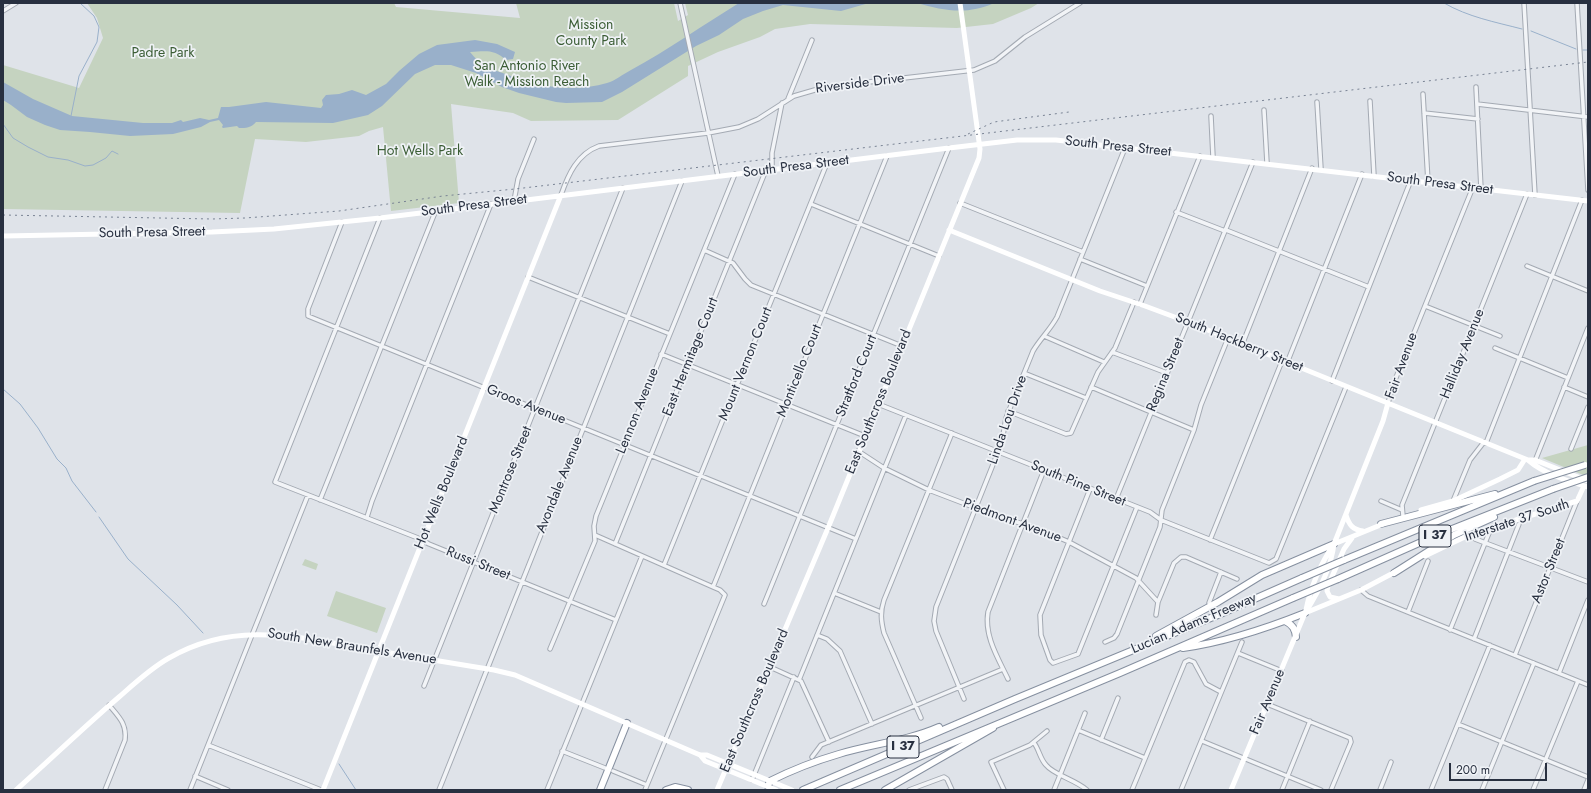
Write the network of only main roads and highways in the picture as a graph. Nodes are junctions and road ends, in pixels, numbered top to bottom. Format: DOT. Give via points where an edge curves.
graph roads {
  1 [pos="960,3"];
  2 [pos="979,145"];
  3 [pos="561,195"];
  4 [pos="1585,201"];
  5 [pos="949,230"];
  6 [pos="3,236"];
  7 [pos="1388,404"];
  8 [pos="1527,459"];
  9 [pos="1534,462"];
  10 [pos="1587,465"];
  11 [pos="1588,477"];
  12 [pos="1588,481"];
  13 [pos="1523,486"];
  14 [pos="1586,487"];
  15 [pos="1534,496"];
  16 [pos="1577,501"];
  17 [pos="1346,514"];
  18 [pos="1382,524"];
  19 [pos="1364,531"];
  20 [pos="1356,535"];
  21 [pos="1334,544"];
  22 [pos="1394,573"];
  23 [pos="1342,599"];
  24 [pos="1305,613"];
  25 [pos="1285,622"];
  26 [pos="1296,637"];
  27 [pos="1133,649"];
  28 [pos="1174,650"];
  29 [pos="379,651"];
  30 [pos="1003,704"];
  31 [pos="1002,722"];
  32 [pos="627,723"];
  33 [pos="700,755"];
  34 [pos="728,764"];
  35 [pos="726,769"];
  36 [pos="753,777"];
  37 [pos="772,786"];
  38 [pos="842,789"];
  39 [pos="16,790"];
  40 [pos="322,790"];
  41 [pos="600,790"];
  42 [pos="666,790"];
  43 [pos="688,790"];
  44 [pos="717,790"];
  45 [pos="792,790"];
  46 [pos="803,790"];
  47 [pos="884,790"];
  48 [pos="1231,790"];
  1 -- 2 [label="main road, East Southcross Boulevard"];
  2 -- 3 [label="main road, South Presa Street"];
  2 -- 4 [label="main road, South Presa Street" via="1017,140 1046,140 1312,168"];
  2 -- 5 [label="main road, East Southcross Boulevard" via="979,158"];
  3 -- 6 [label="main road, South Presa Street" via="274,229"];
  3 -- 29 [label="main road, Hot Wells Boulevard"];
  5 -- 7 [label="main road, South Hackberry Street" via="1072,280 1188,322"];
  5 -- 34 [label="main road, East Southcross Boulevard" via="828,528"];
  7 -- 8 [label="main road, South Hackberry Street"];
  7 -- 17 [label="main road, Fair Avenue" via="1384,421"];
  8 -- 9 [label="main road, South Hackberry Street"];
  8 -- 18 [label="main road" via="1514,472 1453,501"];
  9 -- 12 [label="main road, South Hackberry Street"];
  9 -- 14 [label="main road, South Hackberry Street" via="1549,472"];
  10 -- 13 [label="highway, Lucian Adams Freeway / I 37, bridge"];
  11 -- 15 [label="highway, Lucian Adams Freeway / I 37, bridge"];
  13 -- 18 [label="highway"];
  13 -- 27 [label="highway, Lucian Adams Freeway / I 37, bridge"];
  14 -- 16 [label="main road, Astor Street"];
  15 -- 22 [label="highway" via="1454,535"];
  15 -- 28 [label="highway, Lucian Adams Freeway / I 37, bridge" via="1437,535"];
  16 -- 22 [label="main road, Interstate 37 South" via="1470,534"];
  17 -- 19 [label="main road" via="1352,528"];
  17 -- 21 [label="main road, Fair Avenue"];
  18 -- 19 [label="main road"];
  19 -- 20 [label="main road"];
  20 -- 21 [label="main road"];
  20 -- 23 [label="main road" via="1345,545 1328,586 1330,597"];
  21 -- 24 [label="main road, Fair Avenue" via="1332,556 1313,601"];
  21 -- 27 [label="highway" via="1262,575"];
  22 -- 23 [label="main road, Interstate 37 South"];
  23 -- 24 [label="main road, Interstate 37 South"];
  24 -- 25 [label="highway"];
  24 -- 26 [label="main road, Fair Avenue"];
  25 -- 26 [label="highway" via="1295,629"];
  25 -- 28 [label="highway" via="1213,644"];
  26 -- 48 [label="main road, Fair Avenue"];
  27 -- 30 [label="highway, Lucian Adams Freeway / I 37"];
  28 -- 31 [label="highway, Lucian Adams Freeway / I 37"];
  29 -- 32 [label="main road, South New Braunfels Avenue" via="515,675"];
  29 -- 39 [label="main road, South New Braunfels Avenue" via="279,634 218,638 184,649 154,668 109,705"];
  29 -- 40 [label="main road, Hot Wells Boulevard"];
  30 -- 37 [label="highway" via="918,735 814,762"];
  30 -- 46 [label="highway, Lucian Adams Freeway / I 37"];
  31 -- 38 [label="highway, Lucian Adams Freeway / I 37"];
  31 -- 47 [label="highway"];
  32 -- 33 [label="main road, South New Braunfels Avenue"];
  32 -- 41 [label="highway"];
  33 -- 34 [label="main road, South New Braunfels Avenue" via="707,755"];
  33 -- 35 [label="main road, South New Braunfels Avenue" via="705,761"];
  34 -- 35 [label="main road, East Southcross Boulevard"];
  34 -- 36 [label="main road, South New Braunfels Avenue"];
  35 -- 36 [label="main road, South New Braunfels Avenue"];
  35 -- 44 [label="main road, East Southcross Boulevard"];
  36 -- 37 [label="main road, South New Braunfels Avenue"];
  37 -- 45 [label="main road, South New Braunfels Avenue" via="781,785"];
  42 -- 43 [label="highway" via="675,787"];
}
